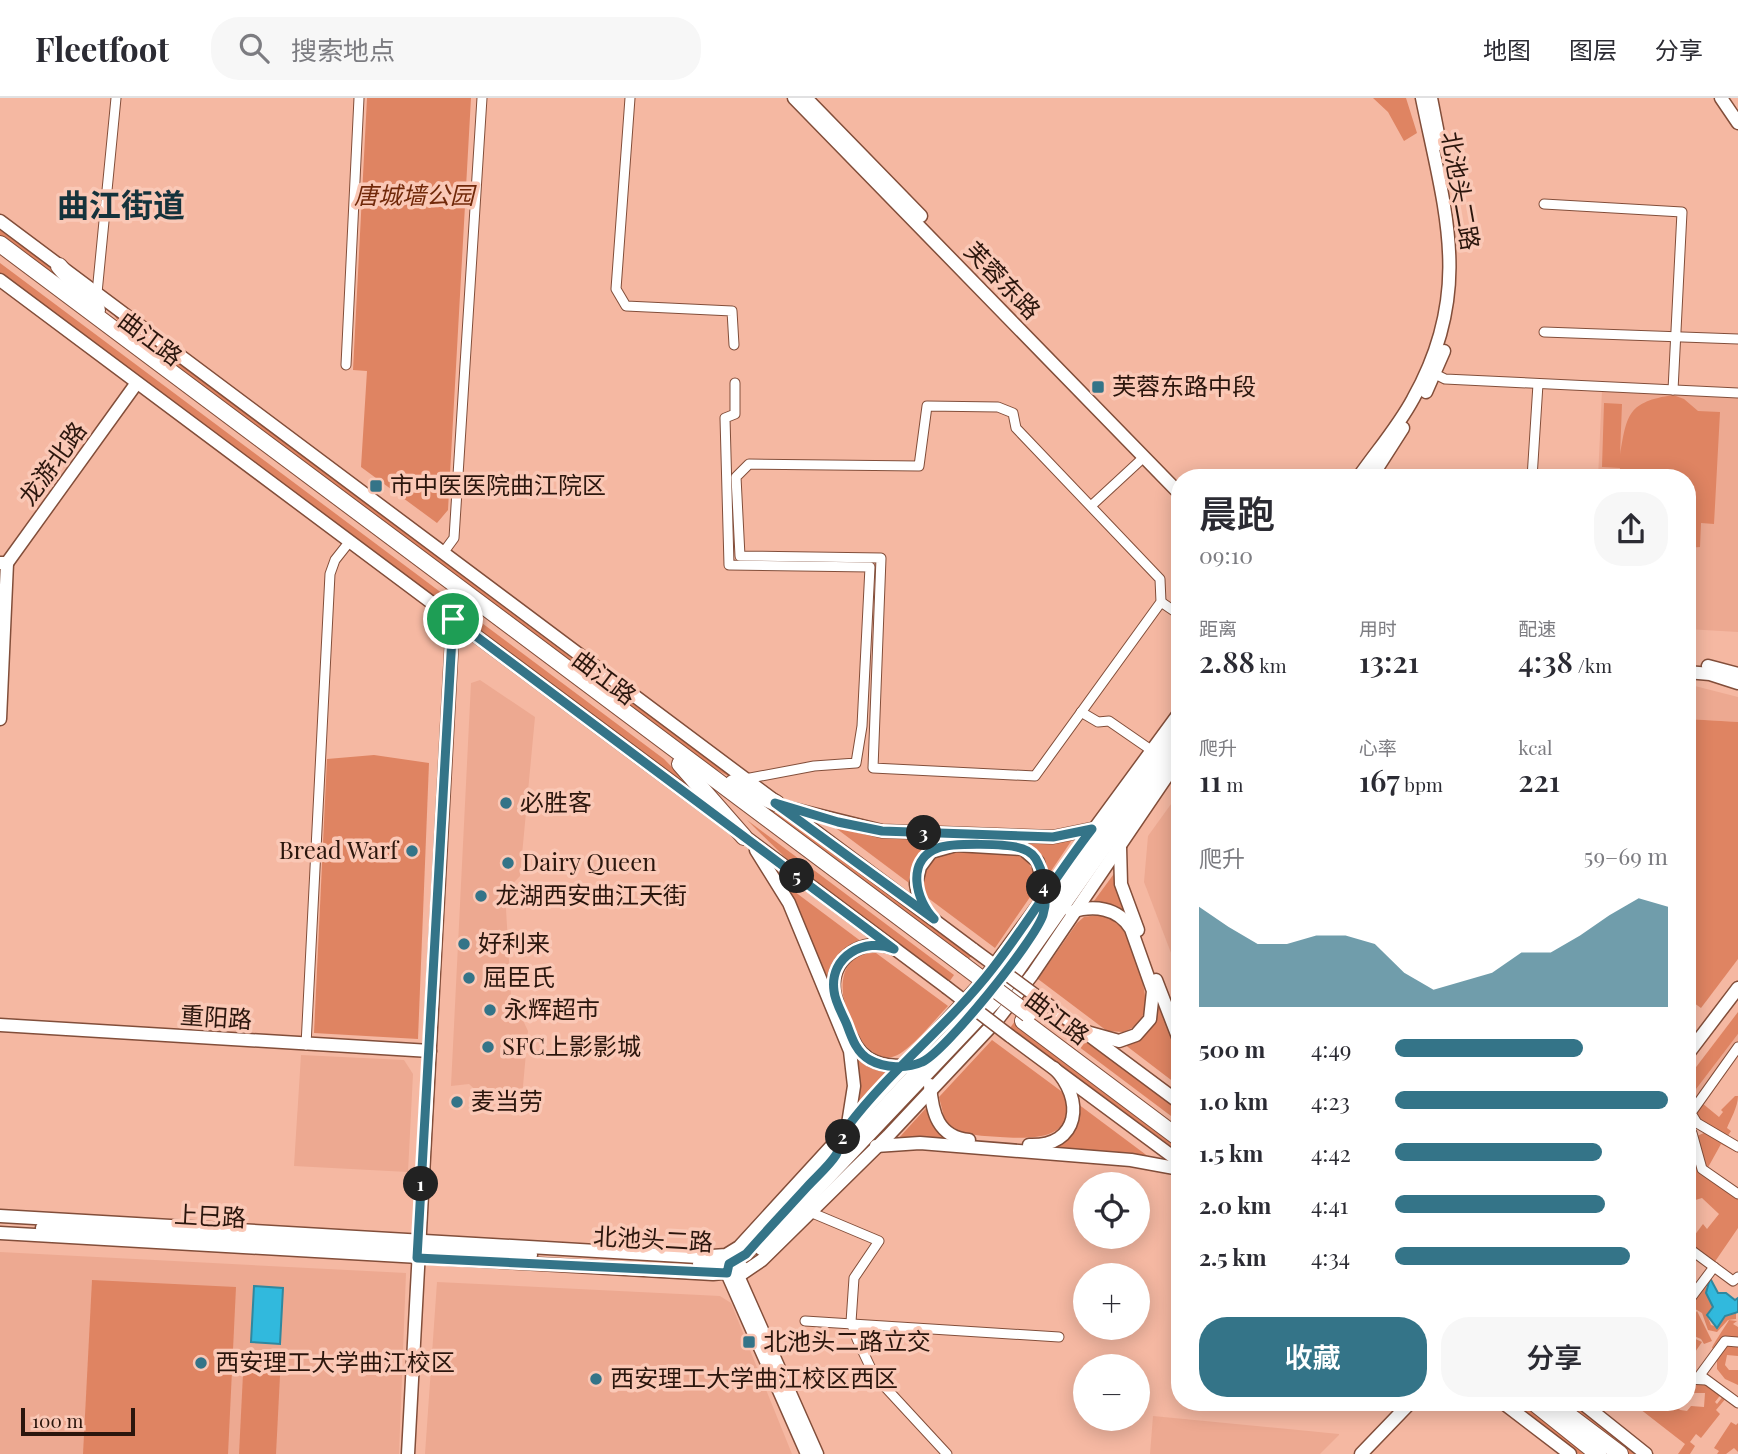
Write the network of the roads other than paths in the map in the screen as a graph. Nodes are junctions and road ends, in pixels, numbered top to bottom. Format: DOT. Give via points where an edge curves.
graph roads {
  1 [pos="116,98"];
  2 [pos="359,98"];
  3 [pos="482,98"];
  4 [pos="629,98"];
  5 [pos="794,98"];
  6 [pos="806,98"];
  7 [pos="1422,98"];
  8 [pos="1431,98"];
  9 [pos="1721,98"];
  10 [pos="1738,123"];
  11 [pos="1545,204"];
  12 [pos="0,221"];
  13 [pos="0,244"];
  14 [pos="0,256"];
  15 [pos="59,266"];
  16 [pos="0,280"];
  17 [pos="97,293"];
  18 [pos="1544,332"];
  19 [pos="120,335"];
  20 [pos="1676,336"];
  21 [pos="1738,339"];
  22 [pos="734,345"];
  23 [pos="346,365"];
  24 [pos="1435,374"];
  25 [pos="735,383"];
  26 [pos="136,384"];
  27 [pos="1538,384"];
  28 [pos="1673,390"];
  29 [pos="1738,393"];
  30 [pos="1144,457"];
  31 [pos="1364,469"];
  32 [pos="1377,469"];
  33 [pos="1533,469"];
  34 [pos="1171,474"];
  35 [pos="1171,485"];
  36 [pos="1091,506"];
  37 [pos="350,541"];
  38 [pos="443,553"];
  39 [pos="4,563"];
  40 [pos="1161,602"];
  41 [pos="1171,609"];
  42 [pos="453,619"];
  43 [pos="1696,666"];
  44 [pos="1696,673"];
  45 [pos="1738,674"];
  46 [pos="1738,683"];
  47 [pos="1081,712"];
  48 [pos="0,719"];
  49 [pos="1171,724"];
  50 [pos="1171,738"];
  51 [pos="1151,750"];
  52 [pos="1171,754"];
  53 [pos="681,759"];
  54 [pos="1171,770"];
  55 [pos="744,779"];
  56 [pos="775,803"];
  57 [pos="1131,812"];
  58 [pos="1116,813"];
  59 [pos="1092,829"];
  60 [pos="744,837"];
  61 [pos="1120,847"];
  62 [pos="1045,893"];
  63 [pos="1076,911"];
  64 [pos="934,919"];
  65 [pos="1047,921"];
  66 [pos="894,949"];
  67 [pos="1738,988"];
  68 [pos="1025,1017"];
  69 [pos="1171,1018"];
  70 [pos="0,1025"];
  71 [pos="1083,1031"];
  72 [pos="1696,1043"];
  73 [pos="306,1045"];
  74 [pos="1738,1047"];
  75 [pos="430,1051"];
  76 [pos="933,1062"];
  77 [pos="904,1066"];
  78 [pos="1054,1068"];
  79 [pos="931,1090"];
  80 [pos="1171,1096"];
  81 [pos="1696,1103"];
  82 [pos="1171,1120"];
  83 [pos="1696,1122"];
  84 [pos="846,1128"];
  85 [pos="1704,1128"];
  86 [pos="1696,1131"];
  87 [pos="1171,1132"];
  88 [pos="877,1146"];
  89 [pos="1738,1147"];
  90 [pos="1696,1153"];
  91 [pos="1171,1154"];
  92 [pos="841,1158"];
  93 [pos="1171,1167"];
  94 [pos="1738,1194"];
  95 [pos="810,1212"];
  96 [pos="0,1216"];
  97 [pos="0,1224"];
  98 [pos="0,1233"];
  99 [pos="0,1242"];
  100 [pos="418,1253"];
  101 [pos="1696,1254"];
  102 [pos="1714,1267"];
  103 [pos="731,1269"];
  104 [pos="1738,1278"];
  105 [pos="1696,1291"];
  106 [pos="805,1321"];
  107 [pos="851,1322"];
  108 [pos="1059,1337"];
  109 [pos="1738,1342"];
  110 [pos="1696,1379"];
  111 [pos="1707,1380"];
  112 [pos="1738,1403"];
  113 [pos="1402,1411"];
  114 [pos="1514,1411"];
  115 [pos="1543,1411"];
  116 [pos="1563,1411"];
  117 [pos="1592,1411"];
  118 [pos="408,1454"];
  119 [pos="807,1454"];
  120 [pos="817,1454"];
  121 [pos="947,1454"];
  122 [pos="1361,1454"];
  123 [pos="1570,1454"];
  124 [pos="1598,1454"];
  125 [pos="1620,1454"];
  126 [pos="1646,1454"];
  1 -- 17 [label="street"];
  2 -- 23 [label="street"];
  3 -- 38 [label="street" via="454,538"];
  4 -- 22 [label="street" via="617,289 625,306 732,311"];
  5 -- 30 [label="main road, 芙蓉东路"];
  6 -- 34 [label="main road, 芙蓉东路"];
  7 -- 31 [label="main road, 北池头二路" via="1448,227 1451,290 1434,357 1412,401"];
  8 -- 24 [label="main road, 北池头二路" via="1458,251 1452,328"];
  9 -- 10 [label="main road"];
  11 -- 20 [label="street" via="1682,212"];
  12 -- 15 [label="main road, 曲江路"];
  13 -- 19 [label="highway, 曲江路"];
  14 -- 53 [label="highway, 曲江路"];
  15 -- 17 [label="main road, 曲江路"];
  15 -- 19 [label="highway"];
  16 -- 26 [label="main road, 曲江路"];
  17 -- 38 [label="main road, 曲江路"];
  18 -- 20 [label="street"];
  19 -- 53 [label="highway, 曲江路"];
  20 -- 21 [label="street"];
  20 -- 28 [label="street"];
  24 -- 27 [label="street" via="1445,379"];
  24 -- 32 [label="main road, 北池头二路"];
  25 -- 55 [label="street" via="734,414 725,418 729,565 870,567 856,763"];
  26 -- 37 [label="main road, 曲江路"];
  26 -- 39 [label="main road, 龙游北路"];
  27 -- 28 [label="street"];
  27 -- 33 [label="street"];
  28 -- 29 [label="street"];
  30 -- 35 [label="main road, 芙蓉东路"];
  30 -- 36 [label="street"];
  36 -- 40 [label="street" via="1160,579"];
  36 -- 47 [label="street" via="1016,428 1013,413 998,407 926,406 919,466 749,464 736,477 740,556 881,558 873,768 1034,776"];
  37 -- 42 [label="main road, 曲江路"];
  37 -- 73 [label="street" via="330,574"];
  38 -- 55 [label="main road, 曲江路"];
  39 -- 48 [label="main road"];
  40 -- 41 [label="street"];
  40 -- 47 [label="street"];
  42 -- 60 [label="main road, 曲江路"];
  42 -- 75 [label="main road"];
  43 -- 45 [label="main road"];
  44 -- 46 [label="main road"];
  47 -- 51 [label="street" via="1098,722 1109,720"];
  49 -- 51 [label="main road"];
  50 -- 58 [label="main road, 北池头二路"];
  51 -- 59 [label="main road"];
  52 -- 57 [label="main road, 北池头二路"];
  53 -- 56 [label="highway"];
  53 -- 60 [label="highway"];
  53 -- 68 [label="highway, 曲江路, bridge"];
  54 -- 61 [label="main road"];
  55 -- 56 [label="main road, 曲江路"];
  56 -- 59 [label="main road" via="882,831 1053,837"];
  56 -- 64 [label="main road, 曲江路"];
  57 -- 61 [label="main road"];
  57 -- 65 [label="main road, 北池头二路"];
  58 -- 59 [label="main road"];
  58 -- 65 [label="main road, 北池头二路"];
  59 -- 62 [label="main road"];
  60 -- 66 [label="main road, 曲江路"];
  60 -- 84 [label="main road" via="789,903 850,1051 854,1086"];
  61 -- 63 [label="main road"];
  61 -- 69 [label="main road" via="1124,892"];
  62 -- 64 [label="main road" via="1038,862 1023,849 944,846 927,856 917,879 920,903"];
  62 -- 65 [label="main road"];
  62 -- 77 [label="main road" via="982,982"];
  63 -- 65 [label="main road"];
  63 -- 71 [label="main road" via="1107,910 1128,924 1154,997 1150,1018 1136,1035 1113,1041"];
  63 -- 79 [label="main road" via="998,1019"];
  64 -- 71 [label="main road, 曲江路, bridge"];
  65 -- 76 [label="main road, 北池头二路" via="999,998"];
  66 -- 77 [label="main road" via="875,944 853,950 838,966 833,988 861,1053 882,1065"];
  66 -- 78 [label="main road, 曲江路, bridge"];
  67 -- 72 [label="main road"];
  68 -- 82 [label="highway, 曲江路"];
  68 -- 87 [label="highway, 曲江路"];
  70 -- 73 [label="main road, 重阳路"];
  71 -- 80 [label="main road, 曲江路"];
  73 -- 75 [label="main road, 重阳路"];
  74 -- 81 [label="street"];
  75 -- 100 [label="main road"];
  76 -- 77 [label="main road"];
  76 -- 79 [label="main road"];
  76 -- 92 [label="main road, 北池头二路"];
  77 -- 84 [label="main road"];
  78 -- 79 [label="main road" via="1069,1084 1073,1112 1067,1129 1046,1144 965,1140 951,1135 936,1120"];
  78 -- 91 [label="main road, 曲江路"];
  79 -- 88 [label="main road"];
  83 -- 85 [label="street"];
  84 -- 92 [label="main road"];
  84 -- 103 [label="main road" via="739,1247"];
  85 -- 86 [label="street"];
  85 -- 89 [label="street"];
  88 -- 92 [label="main road"];
  88 -- 93 [label="main road" via="920,1143"];
  88 -- 95 [label="main road"];
  90 -- 94 [label="street" via="1702,1170"];
  92 -- 103 [label="main road, 北池头二路"];
  95 -- 103 [label="main road" via="762,1261"];
  95 -- 107 [label="street" via="879,1241 854,1278"];
  96 -- 100 [label="main road"];
  97 -- 100 [label="main road, 上巳路"];
  98 -- 100 [label="main road, 上巳路"];
  99 -- 100 [label="main road"];
  100 -- 103 [label="main road, 北池头二路"];
  100 -- 103 [label="main road" via="698,1256"];
  100 -- 118 [label="main road"];
  101 -- 102 [label="street"];
  102 -- 104 [label="street" via="1733,1281"];
  102 -- 105 [label="street"];
  103 -- 119 [label="main road"];
  103 -- 120 [label="main road"];
  106 -- 107 [label="street"];
  107 -- 108 [label="street"];
  107 -- 121 [label="street" via="874,1376"];
  109 -- 111 [label="street" via="1725,1341 1700,1375"];
  110 -- 111 [label="street"];
  111 -- 112 [label="street"];
  113 -- 122 [label="main road"];
  114 -- 123 [label="main road"];
  115 -- 124 [label="highway"];
  116 -- 125 [label="highway"];
  117 -- 126 [label="main road"];
}
